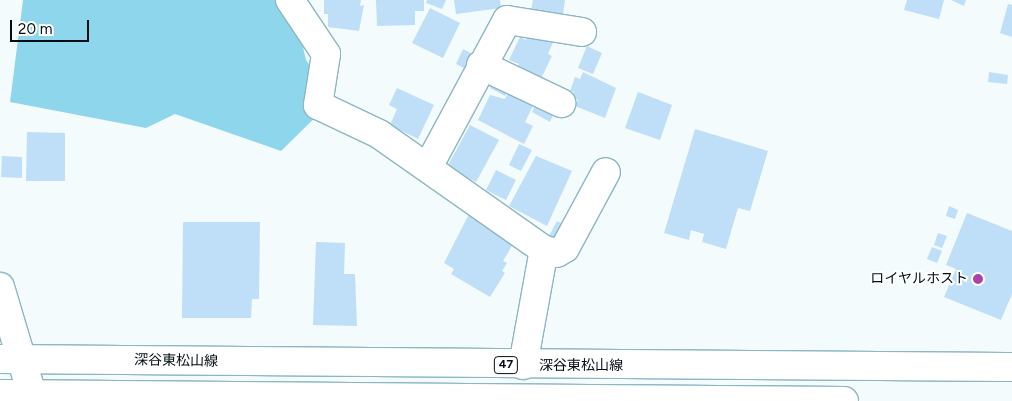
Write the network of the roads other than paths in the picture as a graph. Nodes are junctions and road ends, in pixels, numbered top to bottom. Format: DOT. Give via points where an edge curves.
graph roads {
  1 [pos="290,0"];
  2 [pos="582,32"];
  3 [pos="482,66"];
  4 [pos="561,103"];
  5 [pos="428,167"];
  6 [pos="606,172"];
  7 [pos="544,250"];
  8 [pos="0,287"];
  9 [pos="10,359"];
  10 [pos="523,366"];
  11 [pos="1012,367"];
  12 [pos="0,394"];
  13 [pos="33,398"];
  14 [pos="844,401"];
  1 -- 5 [label="main road" via="326,54 318,105 378,134"];
  2 -- 3 [label="main road" via="507,20"];
  3 -- 4 [label="main road"];
  3 -- 5 [label="main road"];
  5 -- 7 [label="main road"];
  6 -- 7 [label="main road" via="565,248 556,253"];
  7 -- 10 [label="main road"];
  8 -- 9 [label="main road"];
  9 -- 10 [label="main road, 深谷東松山線 / 47"];
  9 -- 13 [label="main road"];
  10 -- 11 [label="main road, 深谷東松山線 / 47"];
  12 -- 13 [label="main road"];
  13 -- 14 [label="main road"];
}
